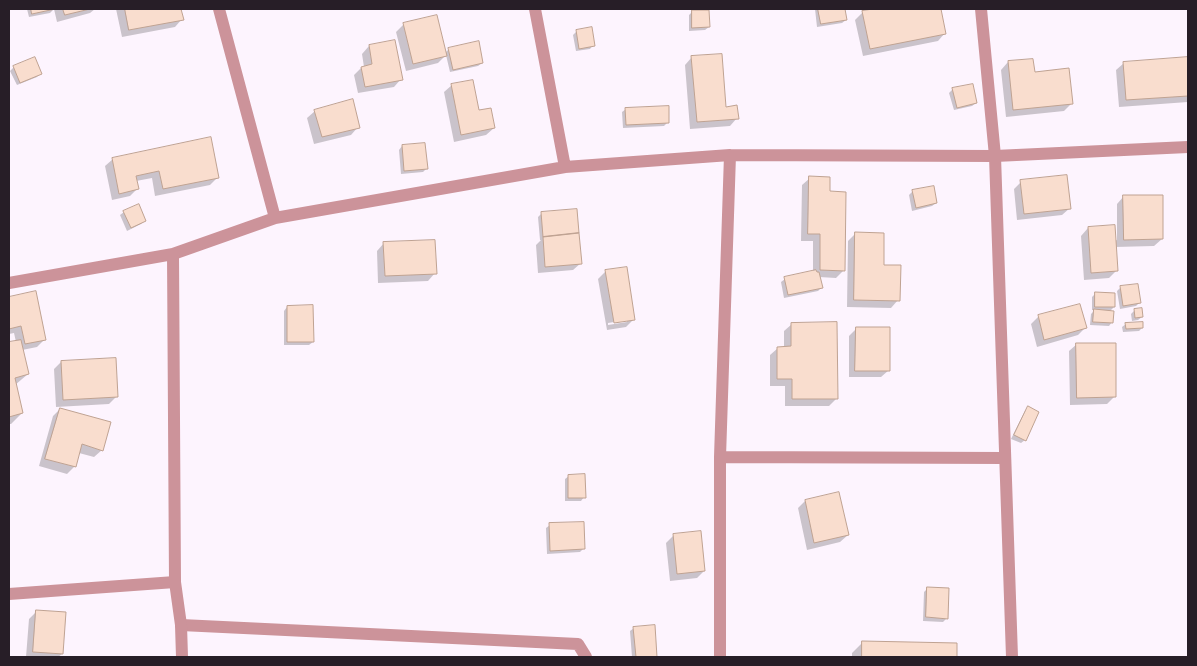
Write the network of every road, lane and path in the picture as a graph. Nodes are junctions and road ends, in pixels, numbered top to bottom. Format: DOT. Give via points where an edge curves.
graph roads {
  1 [pos="220,9"];
  2 [pos="535,9"];
  3 [pos="981,9"];
  4 [pos="1188,147"];
  5 [pos="730,155"];
  6 [pos="995,156"];
  7 [pos="565,167"];
  8 [pos="276,218"];
  9 [pos="173,254"];
  10 [pos="9,284"];
  11 [pos="720,457"];
  12 [pos="1005,458"];
  13 [pos="175,582"];
  14 [pos="9,594"];
  15 [pos="180,625"];
  16 [pos="182,657"];
  17 [pos="586,657"];
  18 [pos="720,657"];
  19 [pos="1012,657"];
  1 -- 8 [label="street"];
  2 -- 7 [label="street"];
  3 -- 6 [label="street"];
  4 -- 6 [label="street"];
  5 -- 6 [label="street"];
  5 -- 7 [label="street"];
  5 -- 11 [label="street"];
  6 -- 12 [label="street"];
  7 -- 8 [label="street"];
  8 -- 9 [label="street"];
  9 -- 10 [label="street"];
  9 -- 13 [label="street"];
  11 -- 12 [label="street"];
  11 -- 18 [label="street"];
  12 -- 19 [label="street"];
  13 -- 14 [label="street"];
  13 -- 15 [label="street"];
  15 -- 16 [label="street"];
  15 -- 17 [label="street" via="578,644"];
}
